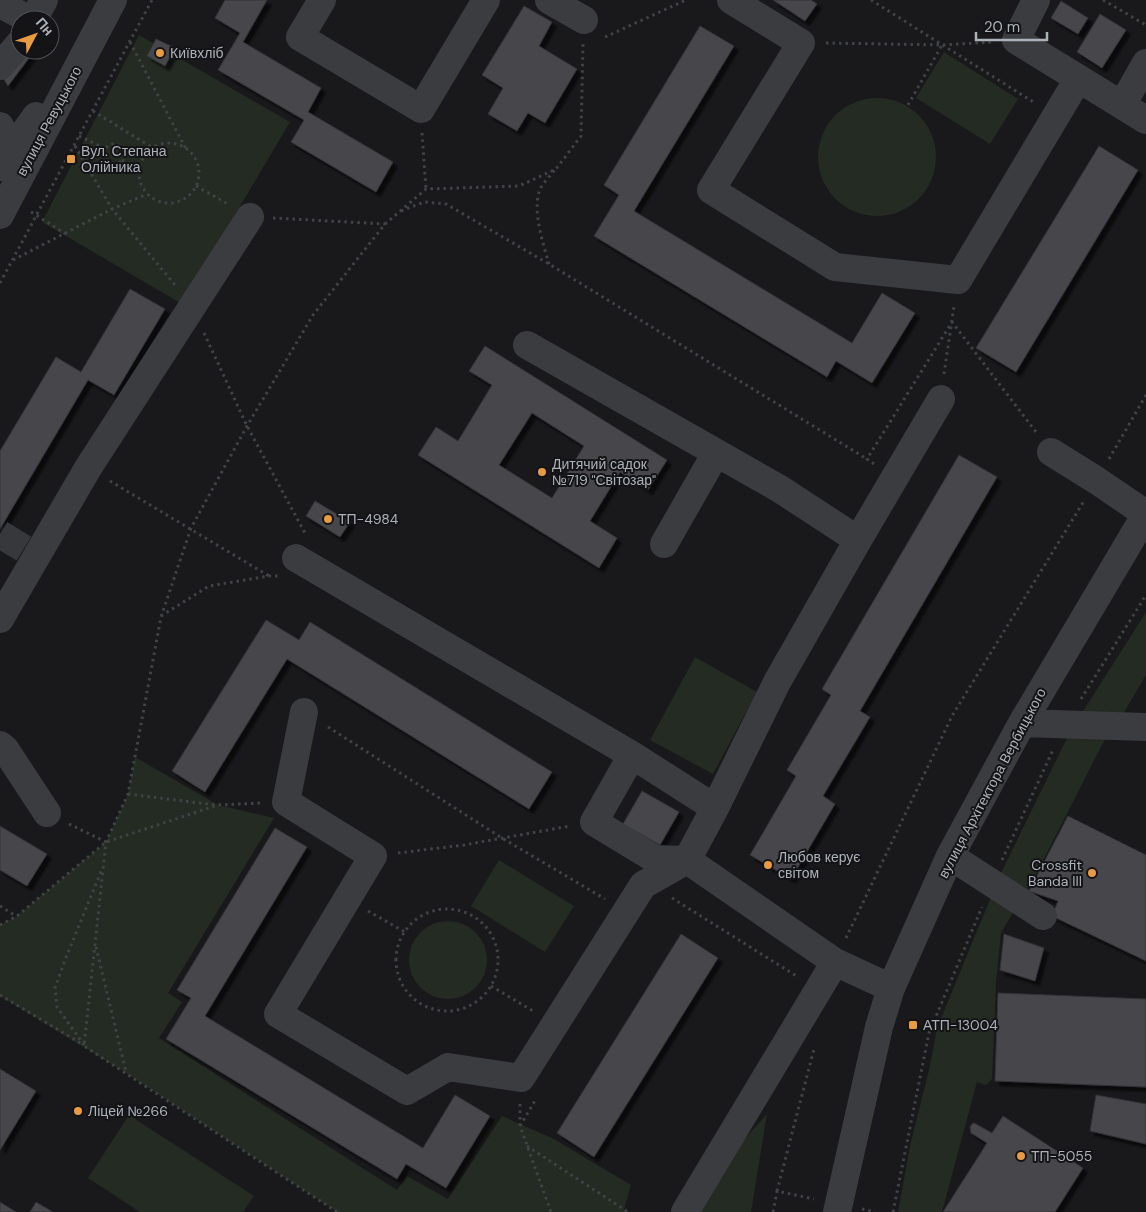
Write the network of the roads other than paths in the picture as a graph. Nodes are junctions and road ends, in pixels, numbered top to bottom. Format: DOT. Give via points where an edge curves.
graph roads {
  1 [pos="113,0"];
  2 [pos="322,0"];
  3 [pos="486,0"];
  4 [pos="549,0"];
  5 [pos="731,0"];
  6 [pos="1036,0"];
  7 [pos="0,4"];
  8 [pos="12,10"];
  9 [pos="99,27"];
  10 [pos="592,34"];
  11 [pos="10,54"];
  12 [pos="1146,62"];
  13 [pos="0,66"];
  14 [pos="1078,79"];
  15 [pos="1122,105"];
  16 [pos="1146,120"];
  17 [pos="4,147"];
  18 [pos="0,215"];
  19 [pos="250,216"];
  20 [pos="527,345"];
  21 [pos="941,399"];
  22 [pos="1051,452"];
  23 [pos="716,453"];
  24 [pos="1146,514"];
  25 [pos="858,540"];
  26 [pos="664,544"];
  27 [pos="1136,552"];
  28 [pos="297,557"];
  29 [pos="0,619"];
  30 [pos="304,712"];
  31 [pos="1022,722"];
  32 [pos="1146,727"];
  33 [pos="0,745"];
  34 [pos="632,755"];
  35 [pos="715,808"];
  36 [pos="47,813"];
  37 [pos="950,856"];
  38 [pos="687,860"];
  39 [pos="1043,916"];
  40 [pos="835,962"];
  41 [pos="891,988"];
  42 [pos="685,1212"];
  43 [pos="836,1212"];
  1 -- 9 [label="street, вулиця Ревуцького"];
  2 -- 3 [label="street" via="300,37 421,110"];
  4 -- 10 [label="street"];
  5 -- 14 [label="street" via="801,43 711,190 834,267 958,280"];
  6 -- 14 [label="street" via="1016,40"];
  7 -- 8 [label="street"];
  9 -- 17 [label="street, вулиця Ревуцького"];
  9 -- 18 [label="street, вулиця Ревуцького"];
  11 -- 13 [label="street"];
  12 -- 15 [label="street"];
  14 -- 15 [label="street"];
  15 -- 16 [label="street"];
  19 -- 29 [label="street" via="88,468"];
  20 -- 23 [label="street"];
  21 -- 25 [label="street"];
  22 -- 24 [label="street"];
  23 -- 25 [label="street" via="780,489"];
  23 -- 26 [label="street"];
  24 -- 27 [label="street, вулиця Архітектора Вербицького"];
  25 -- 35 [label="street" via="777,682"];
  27 -- 31 [label="street, вулиця Архітектора Вербицького"];
  28 -- 34 [label="street"];
  30 -- 38 [label="street" via="286,802 373,856 278,1014 407,1091 448,1067 530,1085 556,1024 643,885"];
  31 -- 32 [label="street"];
  31 -- 37 [label="street, вулиця Архітектора Вербицького"];
  33 -- 36 [label="street"];
  34 -- 35 [label="street"];
  34 -- 38 [label="street" via="594,822 655,859"];
  35 -- 38 [label="street"];
  37 -- 39 [label="street"];
  37 -- 41 [label="street, вулиця Архітектора Вербицького"];
  38 -- 40 [label="street"];
  40 -- 41 [label="street"];
  40 -- 42 [label="street"];
  41 -- 43 [label="street, вулиця Архітектора Вербицького"];
}
